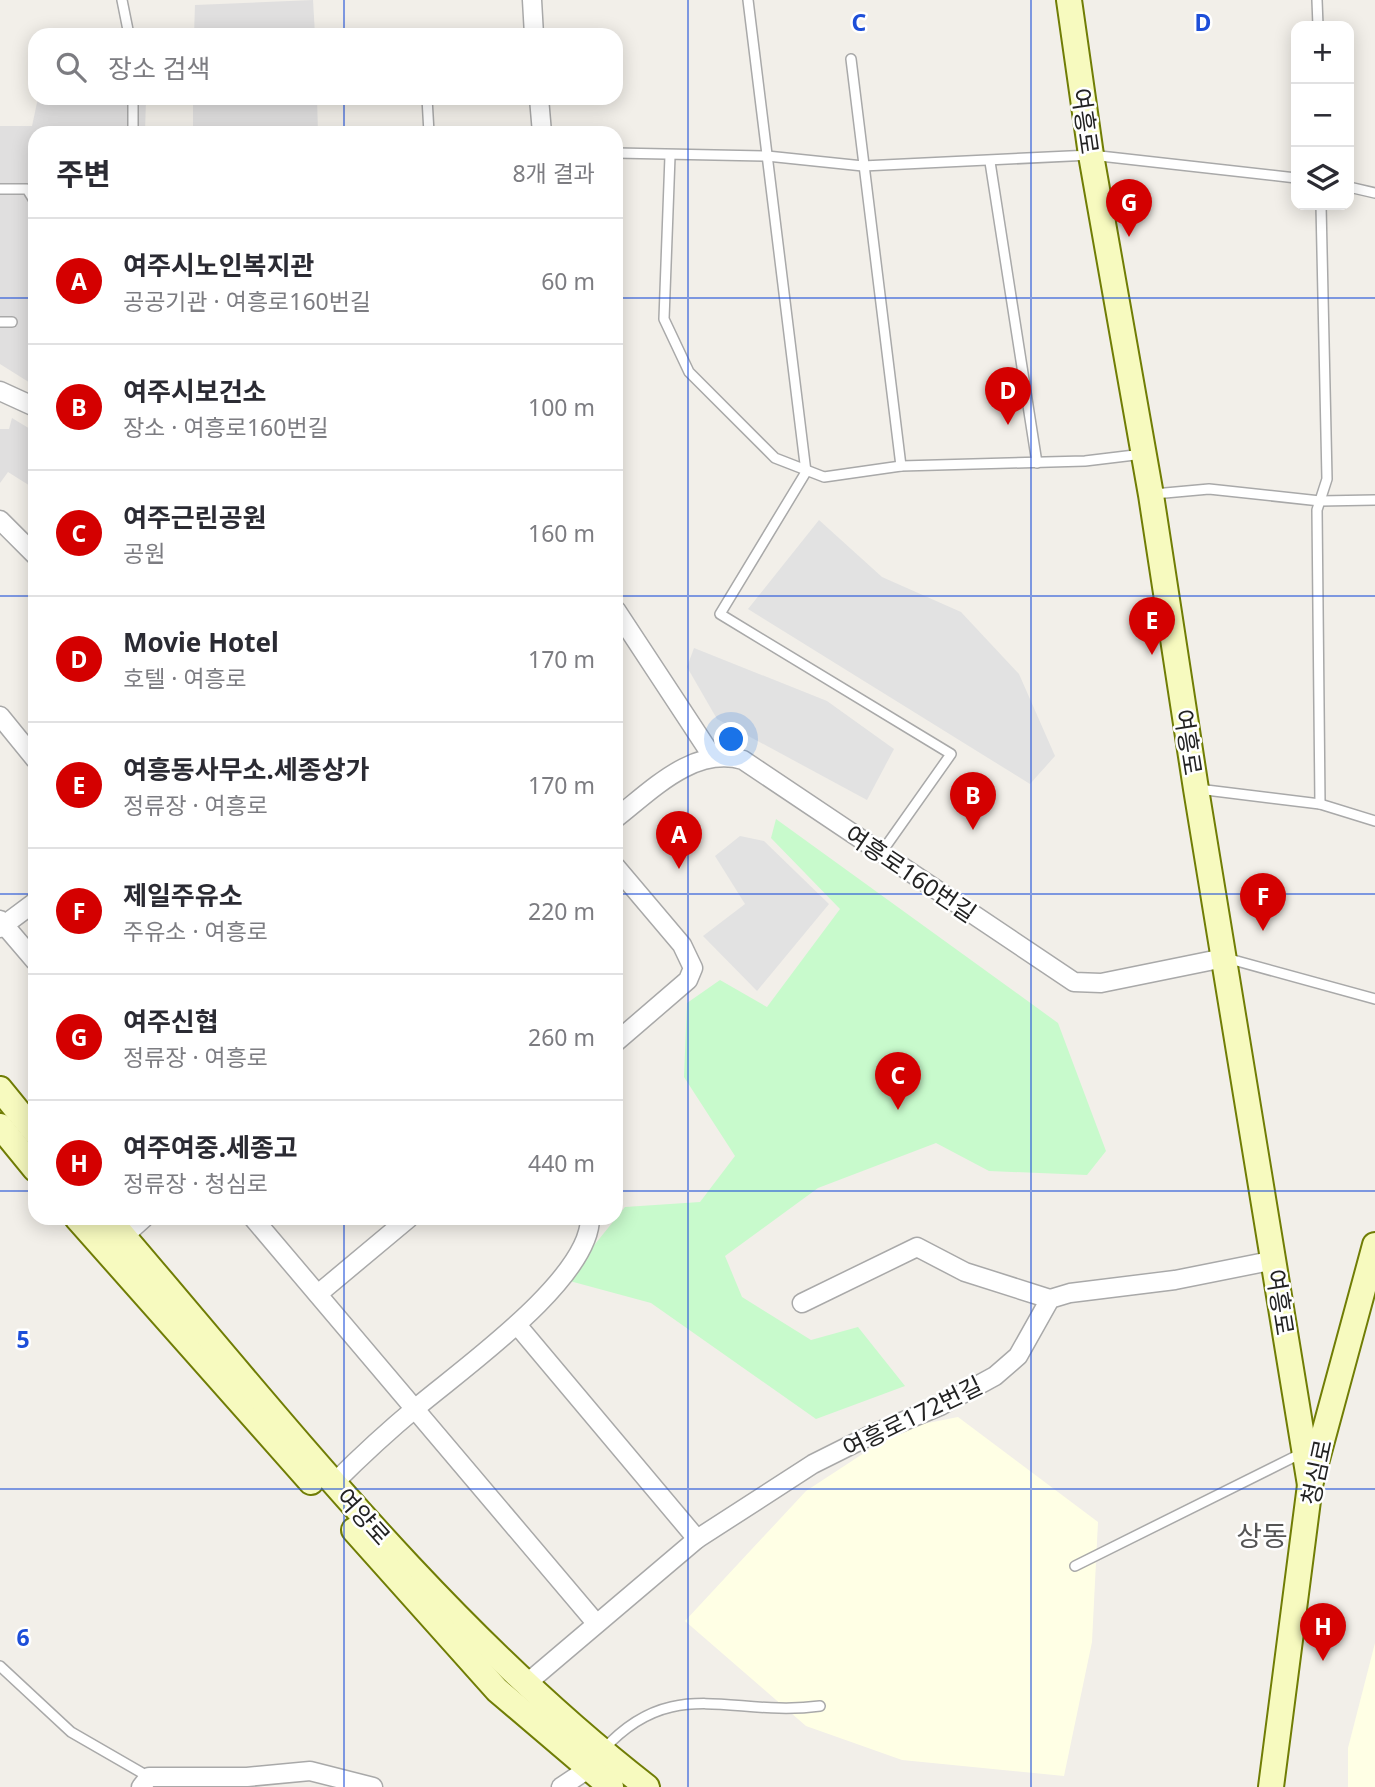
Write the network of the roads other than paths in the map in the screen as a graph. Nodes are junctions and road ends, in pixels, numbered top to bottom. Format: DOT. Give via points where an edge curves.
graph roads {
  1 [pos="122,0"];
  2 [pos="532,0"];
  3 [pos="748,0"];
  4 [pos="1069,0"];
  5 [pos="1317,0"];
  6 [pos="1318,21"];
  7 [pos="128,28"];
  8 [pos="534,28"];
  9 [pos="851,59"];
  10 [pos="133,105"];
  11 [pos="427,105"];
  12 [pos="540,105"];
  13 [pos="133,126"];
  14 [pos="428,126"];
  15 [pos="541,126"];
  16 [pos="623,153"];
  17 [pos="1091,155"];
  18 [pos="670,156"];
  19 [pos="767,156"];
  20 [pos="990,162"];
  21 [pos="863,166"];
  22 [pos="1291,177"];
  23 [pos="1354,188"];
  24 [pos="0,189"];
  25 [pos="28,191"];
  26 [pos="1375,193"];
  27 [pos="1321,210"];
  28 [pos="0,322"];
  29 [pos="12,322"];
  30 [pos="0,391"];
  31 [pos="28,404"];
  32 [pos="1144,454"];
  33 [pos="1037,463"];
  34 [pos="901,466"];
  35 [pos="806,472"];
  36 [pos="1151,495"];
  37 [pos="1375,500"];
  38 [pos="1320,501"];
  39 [pos="0,520"];
  40 [pos="28,548"];
  41 [pos="623,621"];
  42 [pos="0,716"];
  43 [pos="28,750"];
  44 [pos="712,756"];
  45 [pos="1196,789"];
  46 [pos="1320,804"];
  47 [pos="623,813"];
  48 [pos="1375,821"];
  49 [pos="881,853"];
  50 [pos="623,875"];
  51 [pos="28,907"];
  52 [pos="1,924"];
  53 [pos="28,953"];
  54 [pos="1224,958"];
  55 [pos="1375,999"];
  56 [pos="623,1036"];
  57 [pos="0,1089"];
  58 [pos="28,1123"];
  59 [pos="0,1126"];
  60 [pos="28,1160"];
  61 [pos="92,1225"];
  62 [pos="131,1225"];
  63 [pos="259,1225"];
  64 [pos="401,1225"];
  65 [pos="590,1225"];
  66 [pos="113,1235"];
  67 [pos="1373,1257"];
  68 [pos="1275,1260"];
  69 [pos="318,1294"];
  70 [pos="1050,1299"];
  71 [pos="802,1304"];
  72 [pos="517,1326"];
  73 [pos="415,1409"];
  74 [pos="1304,1452"];
  75 [pos="334,1483"];
  76 [pos="1310,1485"];
  77 [pos="697,1539"];
  78 [pos="1076,1566"];
  79 [pos="596,1623"];
  80 [pos="0,1666"];
  81 [pos="526,1684"];
  82 [pos="820,1706"];
  83 [pos="595,1760"];
  84 [pos="145,1782"];
  85 [pos="373,1787"];
  86 [pos="561,1787"];
  87 [pos="611,1787"];
  88 [pos="647,1787"];
  89 [pos="1271,1787"];
  1 -- 7 [label="lane"];
  2 -- 8 [label="street"];
  3 -- 19 [label="lane"];
  4 -- 17 [label="street, 여흥로"];
  5 -- 6 [label="lane"];
  9 -- 21 [label="lane"];
  10 -- 13 [label="lane"];
  11 -- 14 [label="lane"];
  12 -- 15 [label="street"];
  16 -- 18 [label="lane"];
  17 -- 20 [label="lane"];
  17 -- 22 [label="lane"];
  17 -- 32 [label="street, 여흥로"];
  18 -- 19 [label="lane"];
  18 -- 35 [label="lane" via="664,319 689,372 775,458"];
  19 -- 21 [label="lane"];
  19 -- 35 [label="lane"];
  20 -- 21 [label="lane"];
  20 -- 33 [label="lane"];
  21 -- 34 [label="lane"];
  23 -- 26 [label="lane"];
  24 -- 25 [label="lane"];
  27 -- 38 [label="lane" via="1327,479"];
  28 -- 29 [label="lane"];
  30 -- 31 [label="street"];
  32 -- 33 [label="lane"];
  32 -- 36 [label="street, 여흥로"];
  33 -- 34 [label="lane"];
  34 -- 35 [label="lane" via="824,477"];
  35 -- 49 [label="lane" via="720,614 951,754"];
  36 -- 38 [label="lane" via="1209,489"];
  36 -- 45 [label="street, 여흥로"];
  37 -- 38 [label="lane"];
  38 -- 46 [label="lane"];
  39 -- 40 [label="street"];
  41 -- 44 [label="street"];
  42 -- 43 [label="street"];
  44 -- 47 [label="street" via="661,783"];
  44 -- 49 [label="street, 여흥로160번길" via="743,760"];
  45 -- 46 [label="lane"];
  45 -- 54 [label="street, 여흥로"];
  46 -- 48 [label="lane"];
  49 -- 54 [label="street, 여흥로160번길" via="1074,982 1101,983"];
  50 -- 56 [label="street" via="682,945 693,968 688,980"];
  51 -- 52 [label="street"];
  52 -- 53 [label="street"];
  54 -- 55 [label="lane"];
  54 -- 68 [label="street, 여흥로"];
  57 -- 58 [label="street"];
  59 -- 60 [label="street"];
  61 -- 66 [label="street, 여양로"];
  62 -- 66 [label="street"];
  63 -- 69 [label="street"];
  64 -- 69 [label="street"];
  65 -- 72 [label="street" via="584,1247 573,1263"];
  66 -- 75 [label="street, 여양로"];
  66 -- 83 [label="street, 여양로" via="456,1648 520,1713"];
  67 -- 76 [label="street, 청심로"];
  68 -- 70 [label="street"];
  68 -- 74 [label="street, 여흥로"];
  69 -- 73 [label="street"];
  70 -- 71 [label="street" via="965,1272 917,1247"];
  70 -- 77 [label="street, 여흥로172번길" via="1018,1356 995,1376 805,1469"];
  72 -- 73 [label="street"];
  72 -- 77 [label="street"];
  73 -- 75 [label="street"];
  73 -- 79 [label="street"];
  74 -- 76 [label="street, 여흥로"];
  74 -- 78 [label="lane"];
  75 -- 81 [label="street, 여양로" via="422,1581"];
  76 -- 89 [label="street, 청심로"];
  77 -- 79 [label="street, 여흥로172번길"];
  79 -- 81 [label="street, 여흥로172번길"];
  80 -- 84 [label="lane" via="71,1732"];
  81 -- 83 [label="street, 여양로"];
  82 -- 83 [label="lane" via="788,1710 672,1705 641,1716"];
  83 -- 86 [label="street"];
  83 -- 87 [label="street, 여양로"];
  83 -- 88 [label="street, 여양로"];
  84 -- 85 [label="street" via="310,1771"];
}
